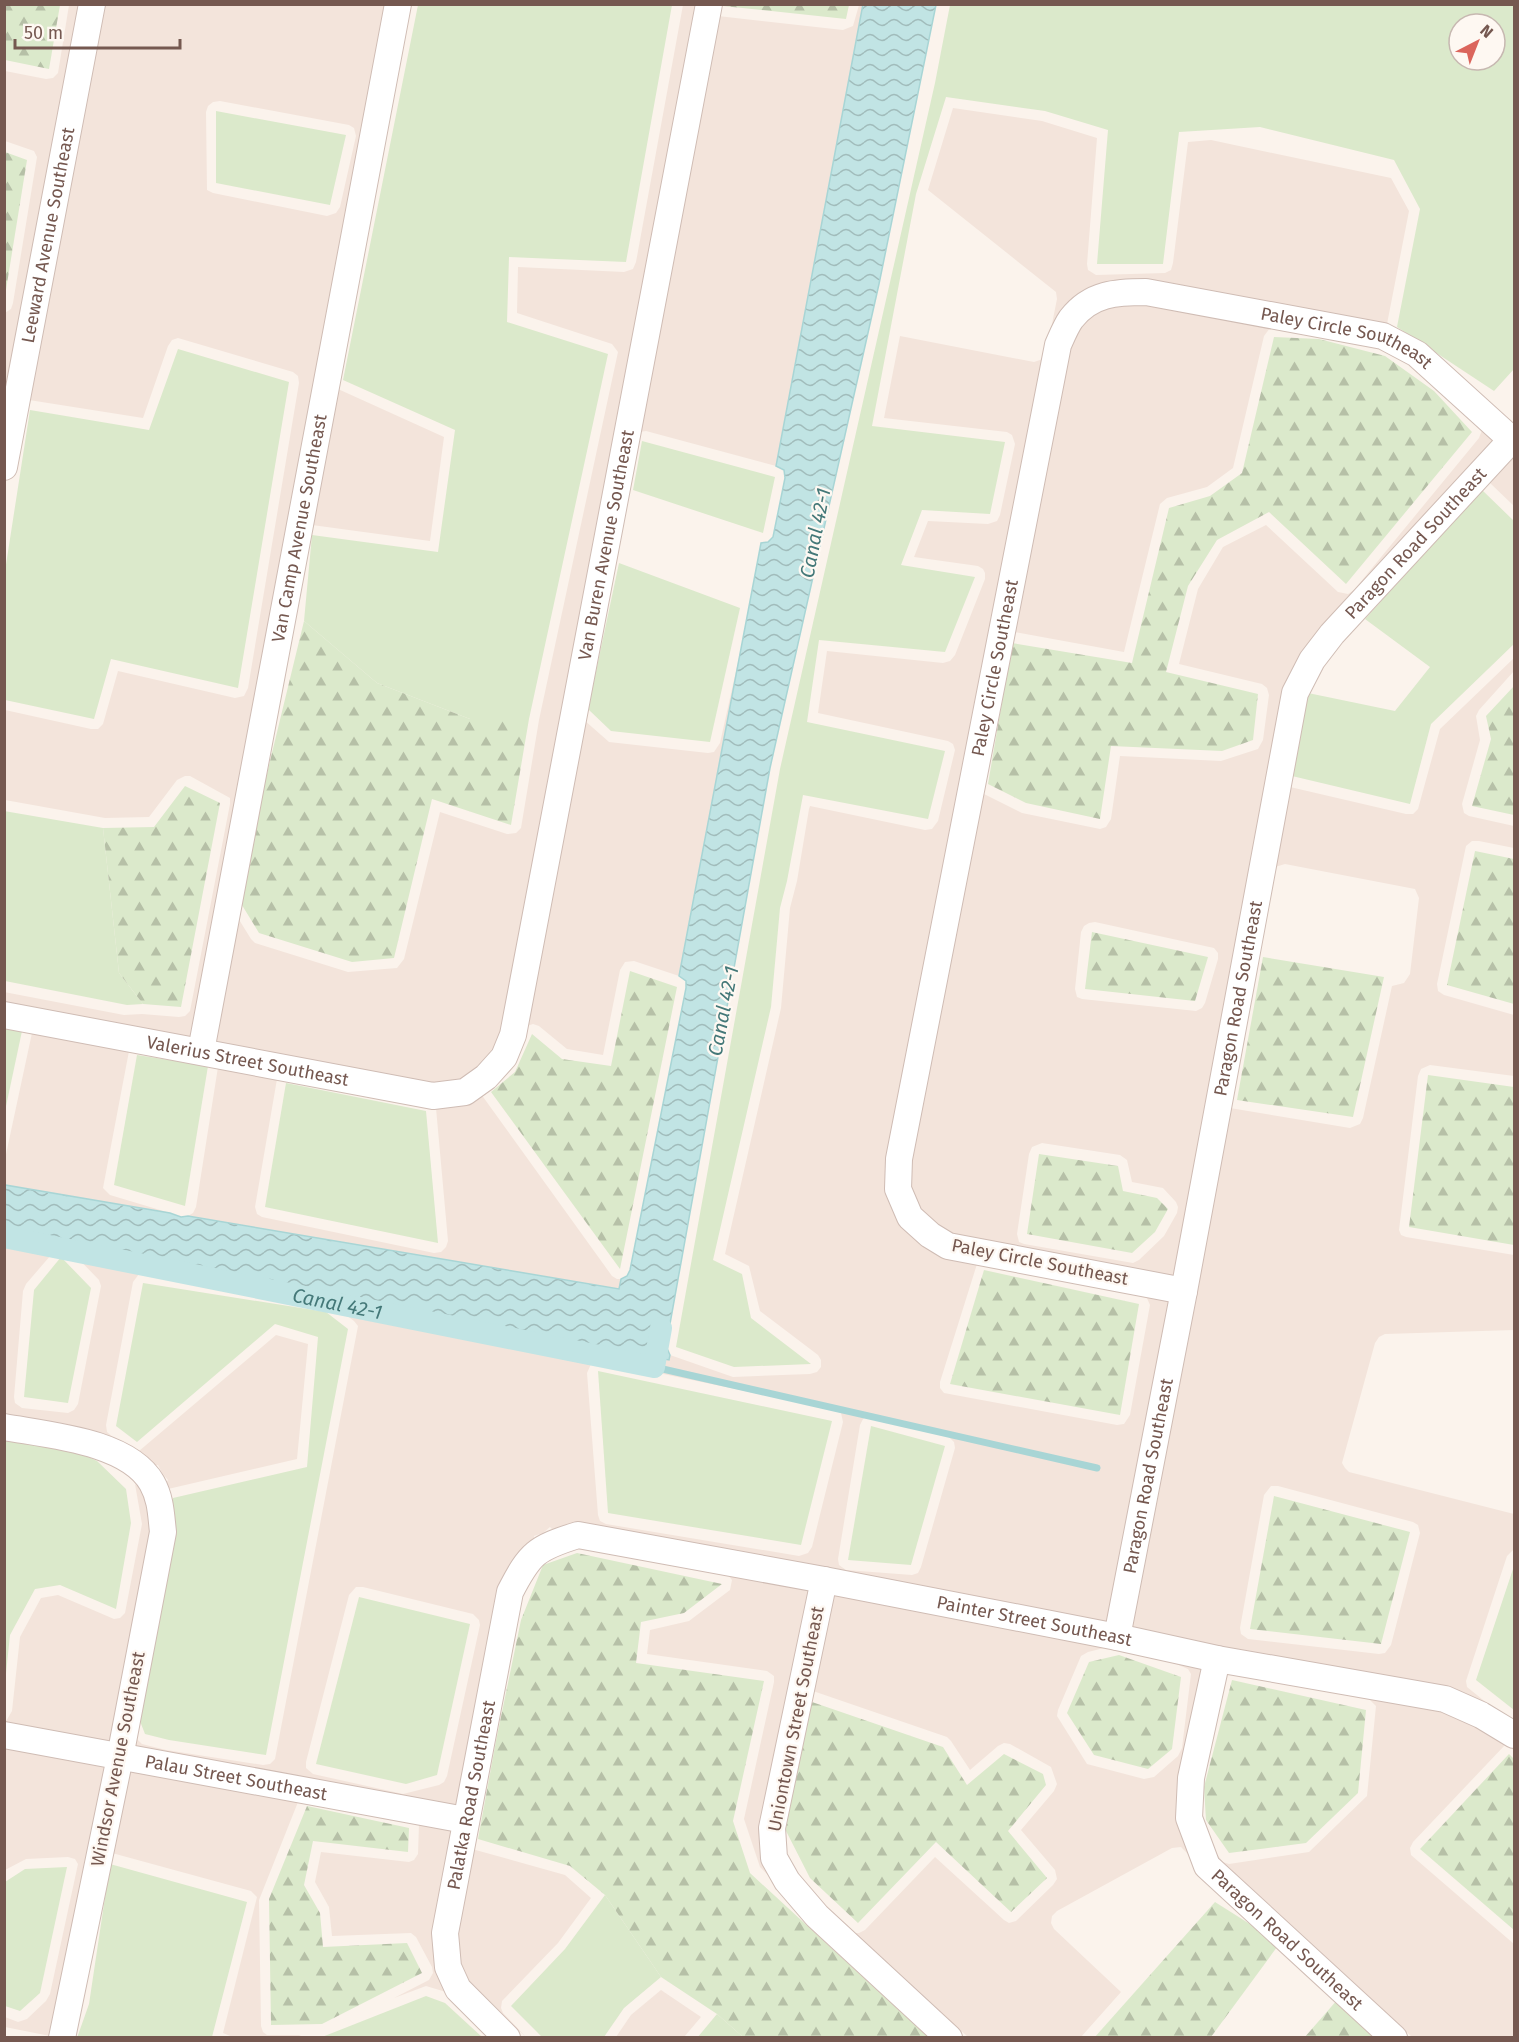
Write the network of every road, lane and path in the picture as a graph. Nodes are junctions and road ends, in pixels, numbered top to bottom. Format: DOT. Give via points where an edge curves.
graph roads {
  1 [pos="92,4"];
  2 [pos="399,4"];
  3 [pos="709,4"];
  4 [pos="1513,439"];
  5 [pos="4,467"];
  6 [pos="4,1015"];
  7 [pos="201,1051"];
  8 [pos="486,1077"];
  9 [pos="1184,1290"];
  10 [pos="4,1427"];
  11 [pos="548,1544"];
  12 [pos="824,1580"];
  13 [pos="1117,1637"];
  14 [pos="1217,1659"];
  15 [pos="4,1735"];
  16 [pos="1515,1735"];
  17 [pos="120,1757"];
  18 [pos="465,1820"];
  19 [pos="62,2037"];
  20 [pos="507,2037"];
  21 [pos="949,2037"];
  22 [pos="1394,2037"];
  1 -- 5 [label="street, Leeward Avenue Southeast"];
  2 -- 7 [label="street, Van Camp Avenue Southeast"];
  3 -- 8 [label="street, Van Buren Avenue Southeast" via="513,1035 504,1057"];
  4 -- 9 [label="street, Paragon Road Southeast" via="1332,634 1312,660 1295,693"];
  4 -- 9 [label="street, Paley Circle Southeast" via="1417,354 1383,336 1146,292 1114,292 1087,304 1071,319 1058,345 899,1159 898,1189 910,1217 948,1246"];
  6 -- 7 [label="street, Valerius Street Southeast"];
  7 -- 8 [label="street, Valerius Street Southeast" via="433,1096 465,1092"];
  9 -- 13 [label="street, Paragon Road Southeast"];
  10 -- 17 [label="street, Windsor Avenue Southeast" via="99,1445 130,1460 151,1481 160,1503 163,1532"];
  11 -- 12 [label="street, Painter Street Southeast" via="578,1535"];
  11 -- 18 [label="street, Palatka Road Southeast" via="524,1564 510,1592"];
  12 -- 13 [label="street, Painter Street Southeast"];
  12 -- 21 [label="street, Uniontown Street Southeast" via="772,1828 774,1858 787,1881 817,1916"];
  13 -- 14 [label="street, Painter Street Southeast"];
  14 -- 16 [label="street, Painter Street Southeast" via="1445,1699"];
  14 -- 22 [label="street, Paragon Road Southeast" via="1191,1778 1189,1808 1189,1818 1208,1866"];
  15 -- 17 [label="street, Palau Street Southeast"];
  17 -- 18 [label="street, Palau Street Southeast"];
  17 -- 19 [label="street, Windsor Avenue Southeast"];
  18 -- 20 [label="street, Palatka Road Southeast" via="445,1933 448,1967 458,1989"];
}
